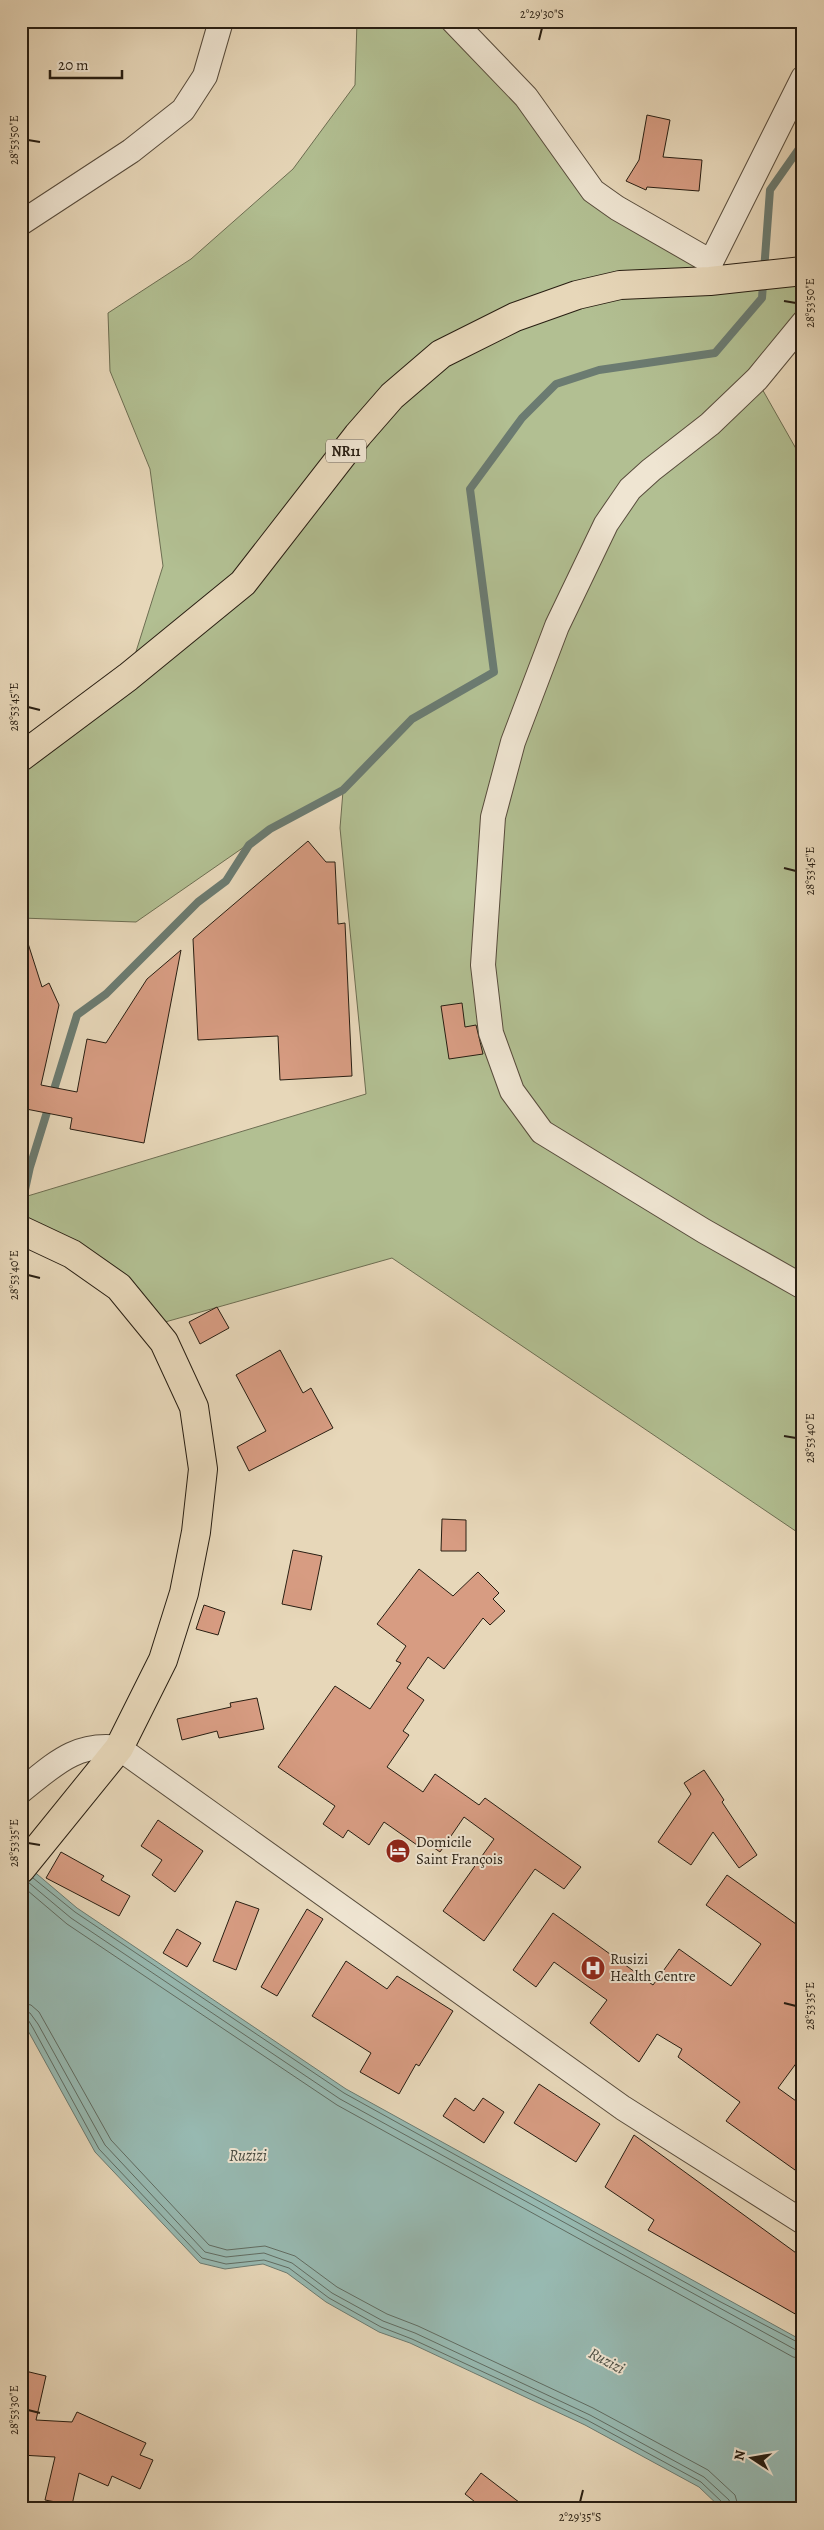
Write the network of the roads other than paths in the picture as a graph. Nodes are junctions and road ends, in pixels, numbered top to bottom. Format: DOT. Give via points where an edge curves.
graph roads {
  1 [pos="220,21"];
  2 [pos="453,21"];
  3 [pos="803,78"];
  4 [pos="21,223"];
  5 [pos="710,271"];
  6 [pos="800,272"];
  7 [pos="803,323"];
  8 [pos="21,757"];
  9 [pos="23,1231"];
  10 [pos="803,1287"];
  11 [pos="119,1748"];
  12 [pos="21,1791"];
  13 [pos="21,1870"];
  14 [pos="803,2222"];
  1 -- 4 [label="street" via="205,76 183,110 131,151"];
  2 -- 5 [label="street" via="526,97 594,191"];
  3 -- 5 [label="street"];
  5 -- 6 [label="main road, NR11" via="739,278"];
  5 -- 8 [label="main road, NR11" via="577,295 515,317 441,354 392,396 358,435 243,583 128,678"];
  7 -- 10 [label="street" via="757,380 710,424 644,476 606,524 557,626 513,742 493,817 482,965 491,1033 512,1091 542,1132"];
  9 -- 11 [label="main road" via="72,1254 119,1287 164,1342 194,1406 203,1469 196,1532 184,1592 163,1660"];
  11 -- 12 [label="street" via="90,1747 72,1754"];
  11 -- 13 [label="main road"];
  11 -- 14 [label="street" via="623,2108"];
}
